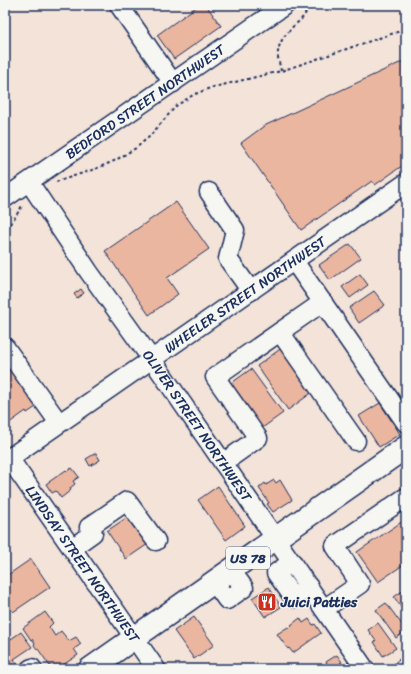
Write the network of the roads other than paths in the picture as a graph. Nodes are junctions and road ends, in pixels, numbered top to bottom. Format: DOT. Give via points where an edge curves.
graph roads {
  1 [pos="119,5"];
  2 [pos="277,7"];
  3 [pos="173,82"];
  4 [pos="28,182"];
  5 [pos="406,183"];
  6 [pos="209,192"];
  7 [pos="5,198"];
  8 [pos="294,261"];
  9 [pos="250,291"];
  10 [pos="323,302"];
  11 [pos="280,332"];
  12 [pos="5,347"];
  13 [pos="152,359"];
  14 [pos="406,423"];
  15 [pos="59,424"];
  16 [pos="356,441"];
  17 [pos="406,447"];
  18 [pos="7,459"];
  19 [pos="223,463"];
  20 [pos="406,497"];
  21 [pos="276,538"];
  22 [pos="156,541"];
  23 [pos="64,545"];
  24 [pos="324,609"];
  25 [pos="134,638"];
  26 [pos="101,666"];
  27 [pos="406,667"];
  28 [pos="156,669"];
  29 [pos="365,669"];
  30 [pos="403,669"];
  1 -- 3 [label="street"];
  2 -- 3 [label="street, BEDFORD STREET NORTHWEST"];
  3 -- 4 [label="street, BEDFORD STREET NORTHWEST"];
  4 -- 7 [label="street, BEDFORD STREET NORTHWEST"];
  4 -- 13 [label="street, OLIVER STREET NORTHWEST"];
  5 -- 8 [label="street, WHEELER STREET NORTHWEST"];
  6 -- 9 [label="street" via="235,230 228,259"];
  8 -- 9 [label="street, WHEELER STREET NORTHWEST"];
  8 -- 10 [label="street"];
  9 -- 13 [label="street, WHEELER STREET NORTHWEST"];
  10 -- 11 [label="street"];
  10 -- 14 [label="street"];
  11 -- 16 [label="street"];
  11 -- 19 [label="street" via="215,377 258,438"];
  12 -- 15 [label="street"];
  13 -- 15 [label="street, WHEELER STREET NORTHWEST"];
  13 -- 19 [label="street, OLIVER STREET NORTHWEST"];
  15 -- 18 [label="street, WHEELER STREET NORTHWEST"];
  17 -- 21 [label="main road, US 78"];
  18 -- 23 [label="street, LINDSAY STREET NORTHWEST"];
  19 -- 21 [label="street, OLIVER STREET NORTHWEST"];
  20 -- 24 [label="street" via="335,546 360,584"];
  21 -- 24 [label="street, OLIVER STREET NORTHWEST"];
  21 -- 25 [label="main road, US 78"];
  22 -- 23 [label="street" via="128,501 89,527 93,533"];
  23 -- 25 [label="street, LINDSAY STREET NORTHWEST"];
  24 -- 29 [label="street, OLIVER STREET NORTHWEST"];
  25 -- 26 [label="main road, US 78"];
  25 -- 28 [label="street, LINDSAY STREET NORTHWEST"];
  27 -- 30 [label="street"];
}
